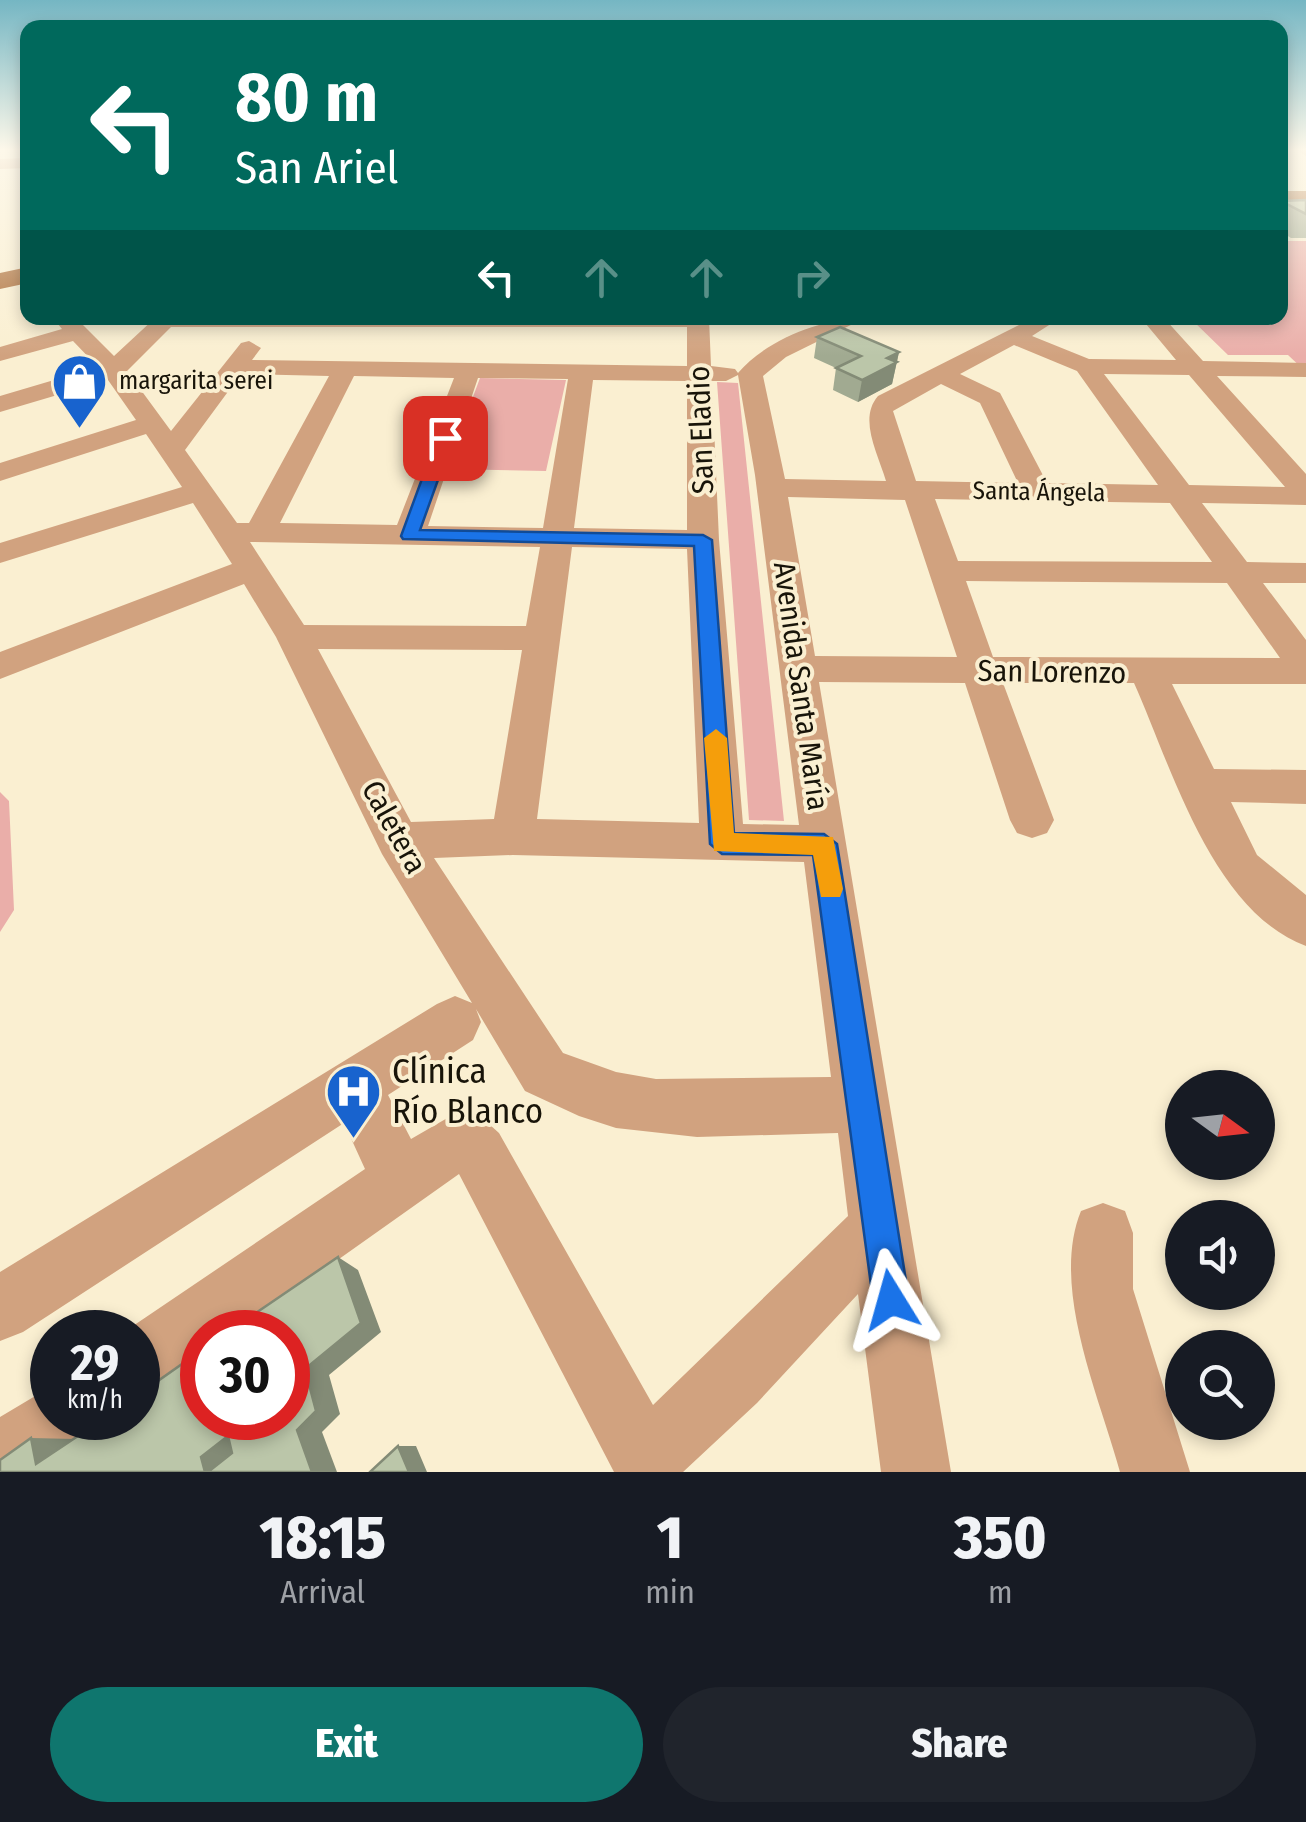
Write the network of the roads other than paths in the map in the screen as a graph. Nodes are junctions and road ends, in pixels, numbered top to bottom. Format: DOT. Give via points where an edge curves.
graph roads {
  1 [pos="71,325"];
  2 [pos="160,325"];
  3 [pos="267,325"];
  4 [pos="473,325"];
  5 [pos="697,325"];
  6 [pos="838,325"];
  7 [pos="1037,325"];
  8 [pos="1158,325"];
  9 [pos="1016,338"];
  10 [pos="0,354"];
  11 [pos="346,366"];
  12 [pos="1086,366"];
  13 [pos="236,367"];
  14 [pos="1196,367"];
  15 [pos="114,370"];
  16 [pos="1306,370"];
  17 [pos="461,371"];
  18 [pos="581,373"];
  19 [pos="700,374"];
  20 [pos="750,374"];
  21 [pos="939,374"];
  22 [pos="0,404"];
  23 [pos="160,438"];
  24 [pos="0,472"];
  25 [pos="772,488"];
  26 [pos="911,490"];
  27 [pos="198,492"];
  28 [pos="1036,492"];
  29 [pos="1178,494"];
  30 [pos="1306,494"];
  31 [pos="410,536"];
  32 [pos="554,537"];
  33 [pos="703,540"];
  34 [pos="246,544"];
  35 [pos="0,553"];
  36 [pos="943,572"];
  37 [pos="1234,572"];
  38 [pos="1306,573"];
  39 [pos="294,638"];
  40 [pos="543,638"];
  41 [pos="0,666"];
  42 [pos="799,669"];
  43 [pos="1306,669"];
  44 [pos="978,671"];
  45 [pos="1148,673"];
  46 [pos="1202,785"];
  47 [pos="1306,788"];
  48 [pos="1032,820"];
  49 [pos="513,837"];
  50 [pos="398,841"];
  51 [pos="722,844"];
  52 [pos="824,844"];
  53 [pos="1306,924"];
  54 [pos="455,1022"];
  55 [pos="354,1085"];
  56 [pos="859,1104"];
  57 [pos="400,1178"];
  58 [pos="880,1227"];
  59 [pos="1103,1233"];
  60 [pos="0,1309"];
  61 [pos="160,1347"];
  62 [pos="30,1438"];
  63 [pos="0,1459"];
  64 [pos="906,1463"];
  65 [pos="1154,1472"];
  1 -- 10 [label="street"];
  1 -- 15 [label="street, Caletera"];
  2 -- 15 [label="street"];
  3 -- 13 [label="street"];
  4 -- 17 [label="street"];
  5 -- 19 [label="street, San Eladio"];
  6 -- 20 [label="street" via="778,352"];
  7 -- 9 [label="street"];
  8 -- 14 [label="street"];
  9 -- 12 [label="street"];
  9 -- 21 [label="street"];
  11 -- 13 [label="street"];
  11 -- 17 [label="street"];
  11 -- 34 [label="street"];
  12 -- 14 [label="street"];
  12 -- 29 [label="street"];
  13 -- 23 [label="street"];
  14 -- 16 [label="street"];
  14 -- 30 [label="street"];
  15 -- 22 [label="street"];
  15 -- 23 [label="street, Caletera"];
  17 -- 18 [label="street"];
  17 -- 31 [label="street"];
  18 -- 19 [label="street"];
  18 -- 32 [label="street"];
  19 -- 20 [label="street"];
  19 -- 33 [label="street, San Eladio"];
  20 -- 25 [label="street, Avenida Santa María"];
  21 -- 26 [label="street" via="880,410"];
  21 -- 28 [label="street" via="991,398"];
  23 -- 24 [label="street"];
  23 -- 27 [label="street, Caletera"];
  25 -- 26 [label="street, Santa Ángela"];
  25 -- 42 [label="street, Avenida Santa María"];
  26 -- 28 [label="street, Santa Ángela"];
  26 -- 36 [label="street"];
  27 -- 34 [label="street, Caletera"];
  27 -- 35 [label="street"];
  28 -- 29 [label="street, Santa Ángela"];
  29 -- 30 [label="street, Santa Ángela"];
  29 -- 37 [label="street"];
  31 -- 32 [label="street"];
  31 -- 34 [label="street"];
  32 -- 33 [label="street"];
  32 -- 40 [label="street"];
  33 -- 51 [label="street, San Eladio"];
  34 -- 39 [label="street, Caletera"];
  34 -- 41 [label="street"];
  36 -- 37 [label="street"];
  36 -- 44 [label="street"];
  37 -- 38 [label="street"];
  37 -- 43 [label="street"];
  39 -- 40 [label="street"];
  39 -- 50 [label="street, Caletera"];
  40 -- 49 [label="street"];
  42 -- 44 [label="street, San Lorenzo"];
  42 -- 52 [label="street, Avenida Santa María"];
  43 -- 45 [label="street, San Lorenzo"];
  44 -- 45 [label="street, San Lorenzo"];
  44 -- 48 [label="street"];
  45 -- 46 [label="street"];
  46 -- 47 [label="street"];
  46 -- 53 [label="street" via="1241,870"];
  49 -- 50 [label="street"];
  49 -- 51 [label="street"];
  50 -- 56 [label="street, Caletera" via="544,1072 573,1090 656,1107"];
  51 -- 52 [label="street"];
  52 -- 56 [label="street, Avenida Santa María"];
  54 -- 55 [label="street"];
  55 -- 57 [label="street"];
  55 -- 60 [label="street"];
  56 -- 58 [label="street, Avenida Santa María"];
  57 -- 58 [label="street" via="456,1142 479,1152 645,1459 733,1380"];
  57 -- 61 [label="street"];
  58 -- 64 [label="street, Avenida Santa María"];
  59 -- 65 [label="street" via="1101,1289"];
  62 -- 63 [label="street"];
}
